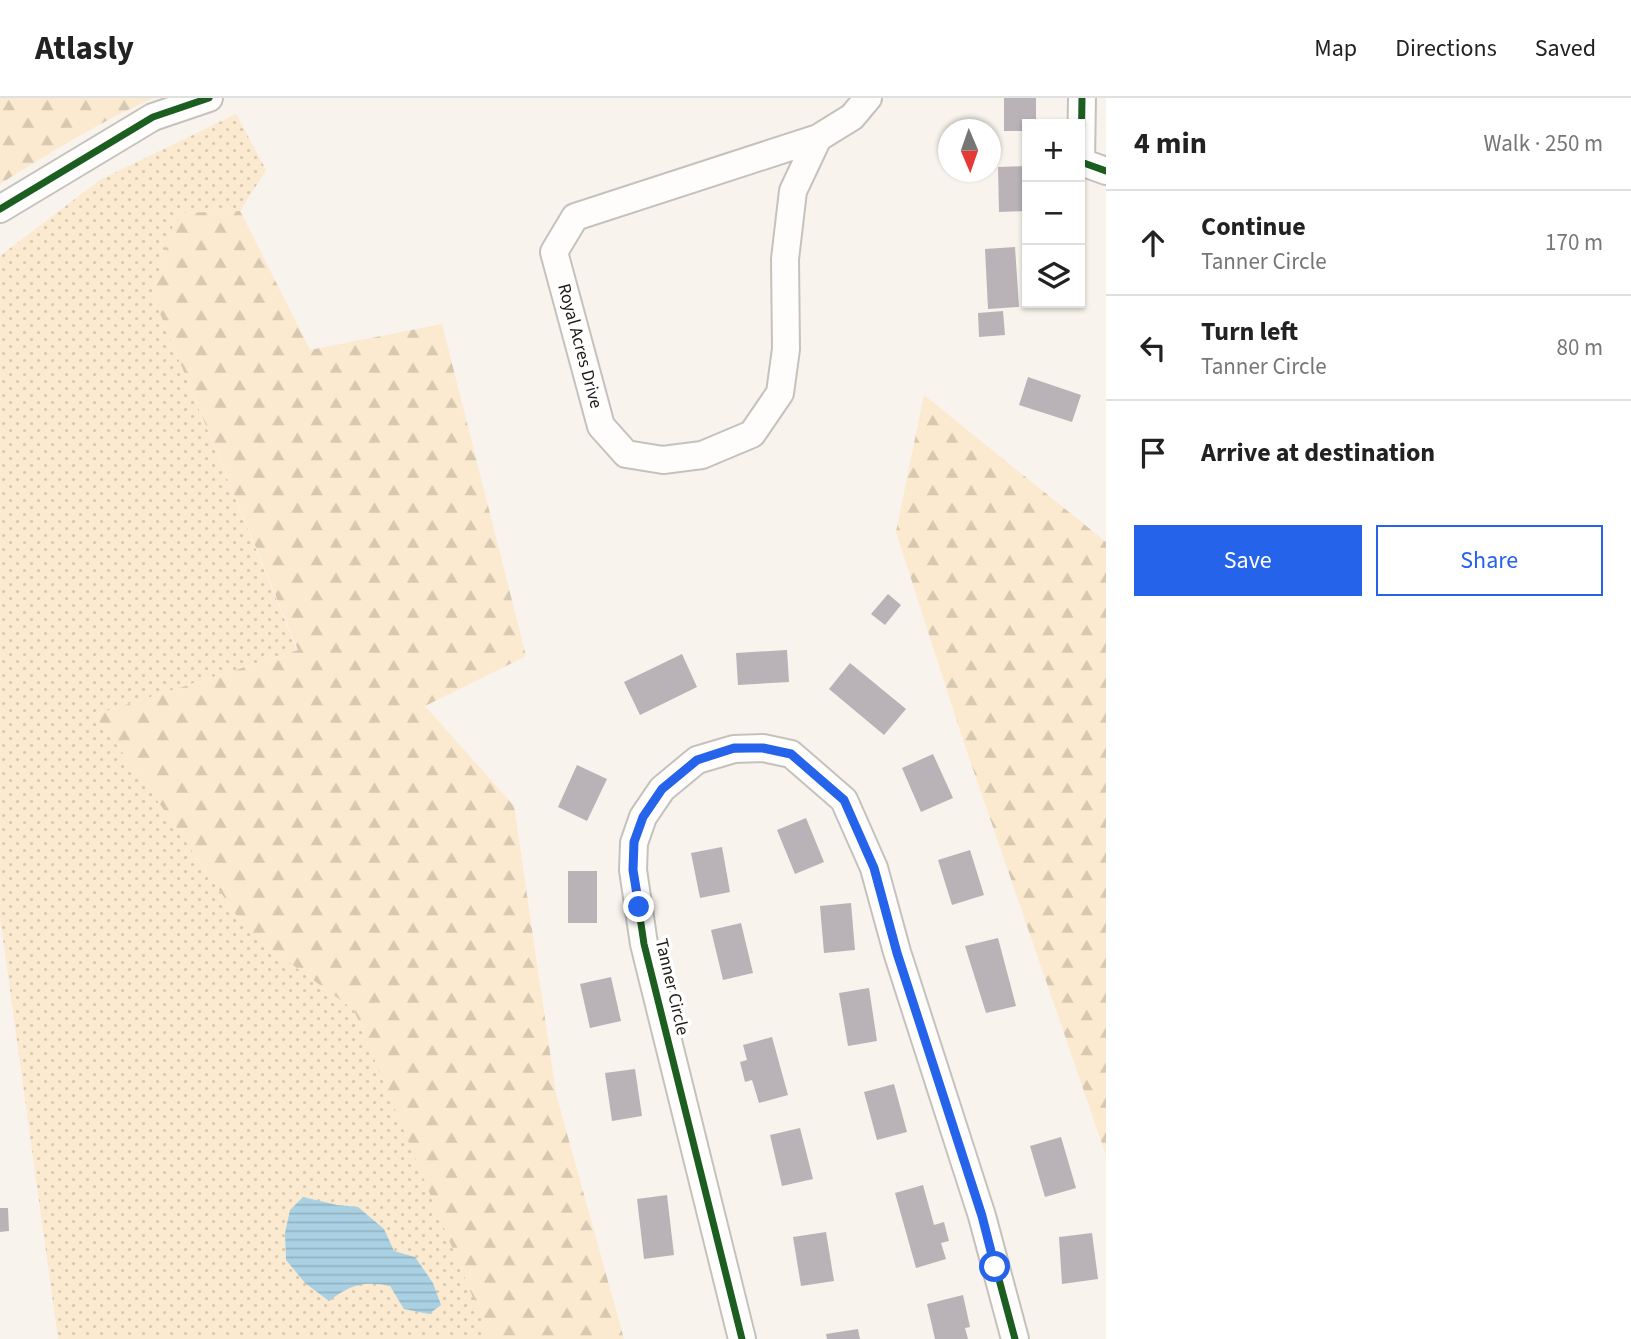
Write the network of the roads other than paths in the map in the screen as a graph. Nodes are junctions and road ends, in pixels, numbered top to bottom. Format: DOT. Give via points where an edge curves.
graph roads {
  1 [pos="209,98"];
  2 [pos="868,98"];
  3 [pos="1082,98"];
  4 [pos="1081,119"];
  5 [pos="818,138"];
  6 [pos="1085,170"];
  7 [pos="1106,171"];
  8 [pos="0,208"];
  9 [pos="742,1339"];
  10 [pos="1015,1339"];
  1 -- 8 [label="street" via="153,117"];
  2 -- 5 [label="street, Royal Acres Drive" via="852,117"];
  3 -- 4 [label="street"];
  5 -- 5 [label="street, Royal Acres Drive" via="575,217 554,251 601,426 626,454 663,460 702,455 752,433 780,393 786,349 785,259 793,191"];
  6 -- 7 [label="street"];
  9 -- 10 [label="street, Tanner Circle" via="644,944 633,870 634,842 643,817 662,789 697,760 734,748 791,754 844,800 874,868 982,1216"];
}
